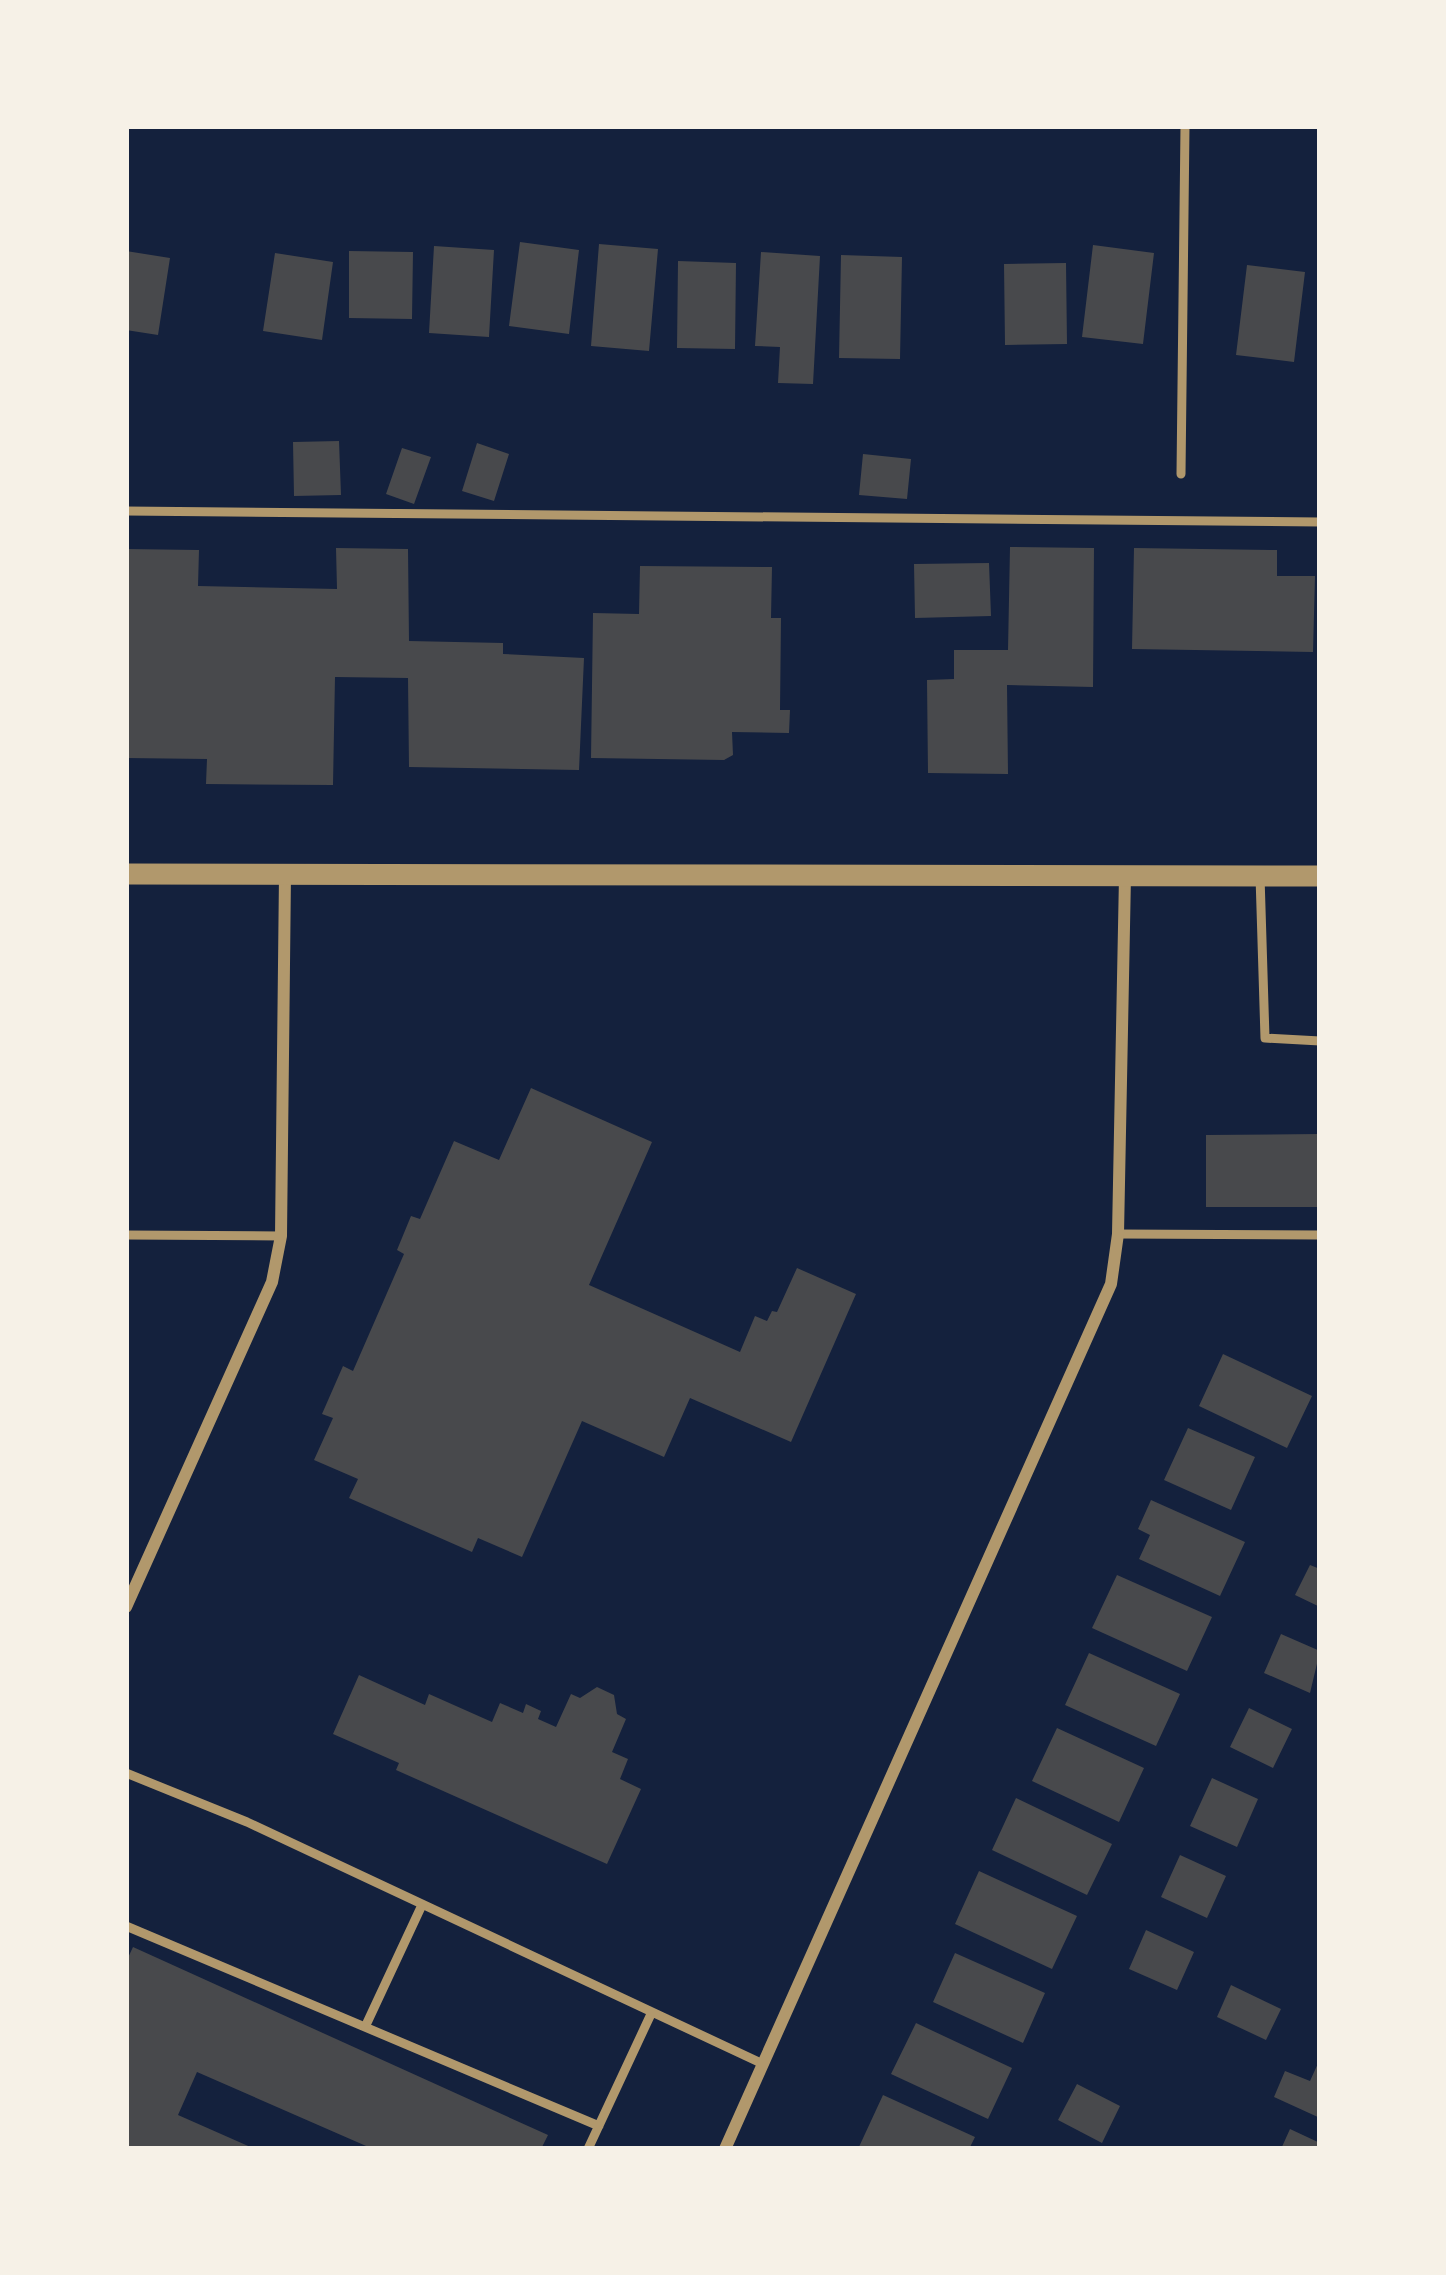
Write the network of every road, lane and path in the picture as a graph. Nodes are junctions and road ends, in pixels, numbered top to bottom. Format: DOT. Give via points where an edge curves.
graph roads {
  1 [pos="1185,126"];
  2 [pos="1181,474"];
  3 [pos="126,512"];
  4 [pos="1320,522"];
  5 [pos="126,874"];
  6 [pos="284,874"];
  7 [pos="1125,876"];
  8 [pos="1260,876"];
  9 [pos="1320,876"];
  10 [pos="1320,1041"];
  11 [pos="1118,1234"];
  12 [pos="1320,1234"];
  13 [pos="126,1235"];
  14 [pos="281,1236"];
  15 [pos="126,1607"];
  16 [pos="126,1773"];
  17 [pos="422,1905"];
  18 [pos="126,1926"];
  19 [pos="651,2014"];
  20 [pos="366,2025"];
  21 [pos="763,2064"];
  22 [pos="599,2126"];
  23 [pos="588,2149"];
  24 [pos="725,2149"];
  1 -- 2 [label="lane"];
  3 -- 4 [label="lane"];
  5 -- 6 [label="street"];
  6 -- 7 [label="street"];
  6 -- 14 [label="street"];
  7 -- 8 [label="street"];
  7 -- 11 [label="street"];
  8 -- 9 [label="street"];
  8 -- 10 [label="lane" via="1265,1038"];
  11 -- 12 [label="lane"];
  11 -- 21 [label="street" via="1111,1284"];
  13 -- 14 [label="lane"];
  14 -- 15 [label="street" via="272,1282"];
  16 -- 17 [label="lane"];
  17 -- 19 [label="lane"];
  17 -- 20 [label="lane"];
  18 -- 20 [label="lane"];
  19 -- 21 [label="lane"];
  19 -- 22 [label="lane"];
  20 -- 22 [label="lane"];
  21 -- 24 [label="street"];
  22 -- 23 [label="lane"];
}
